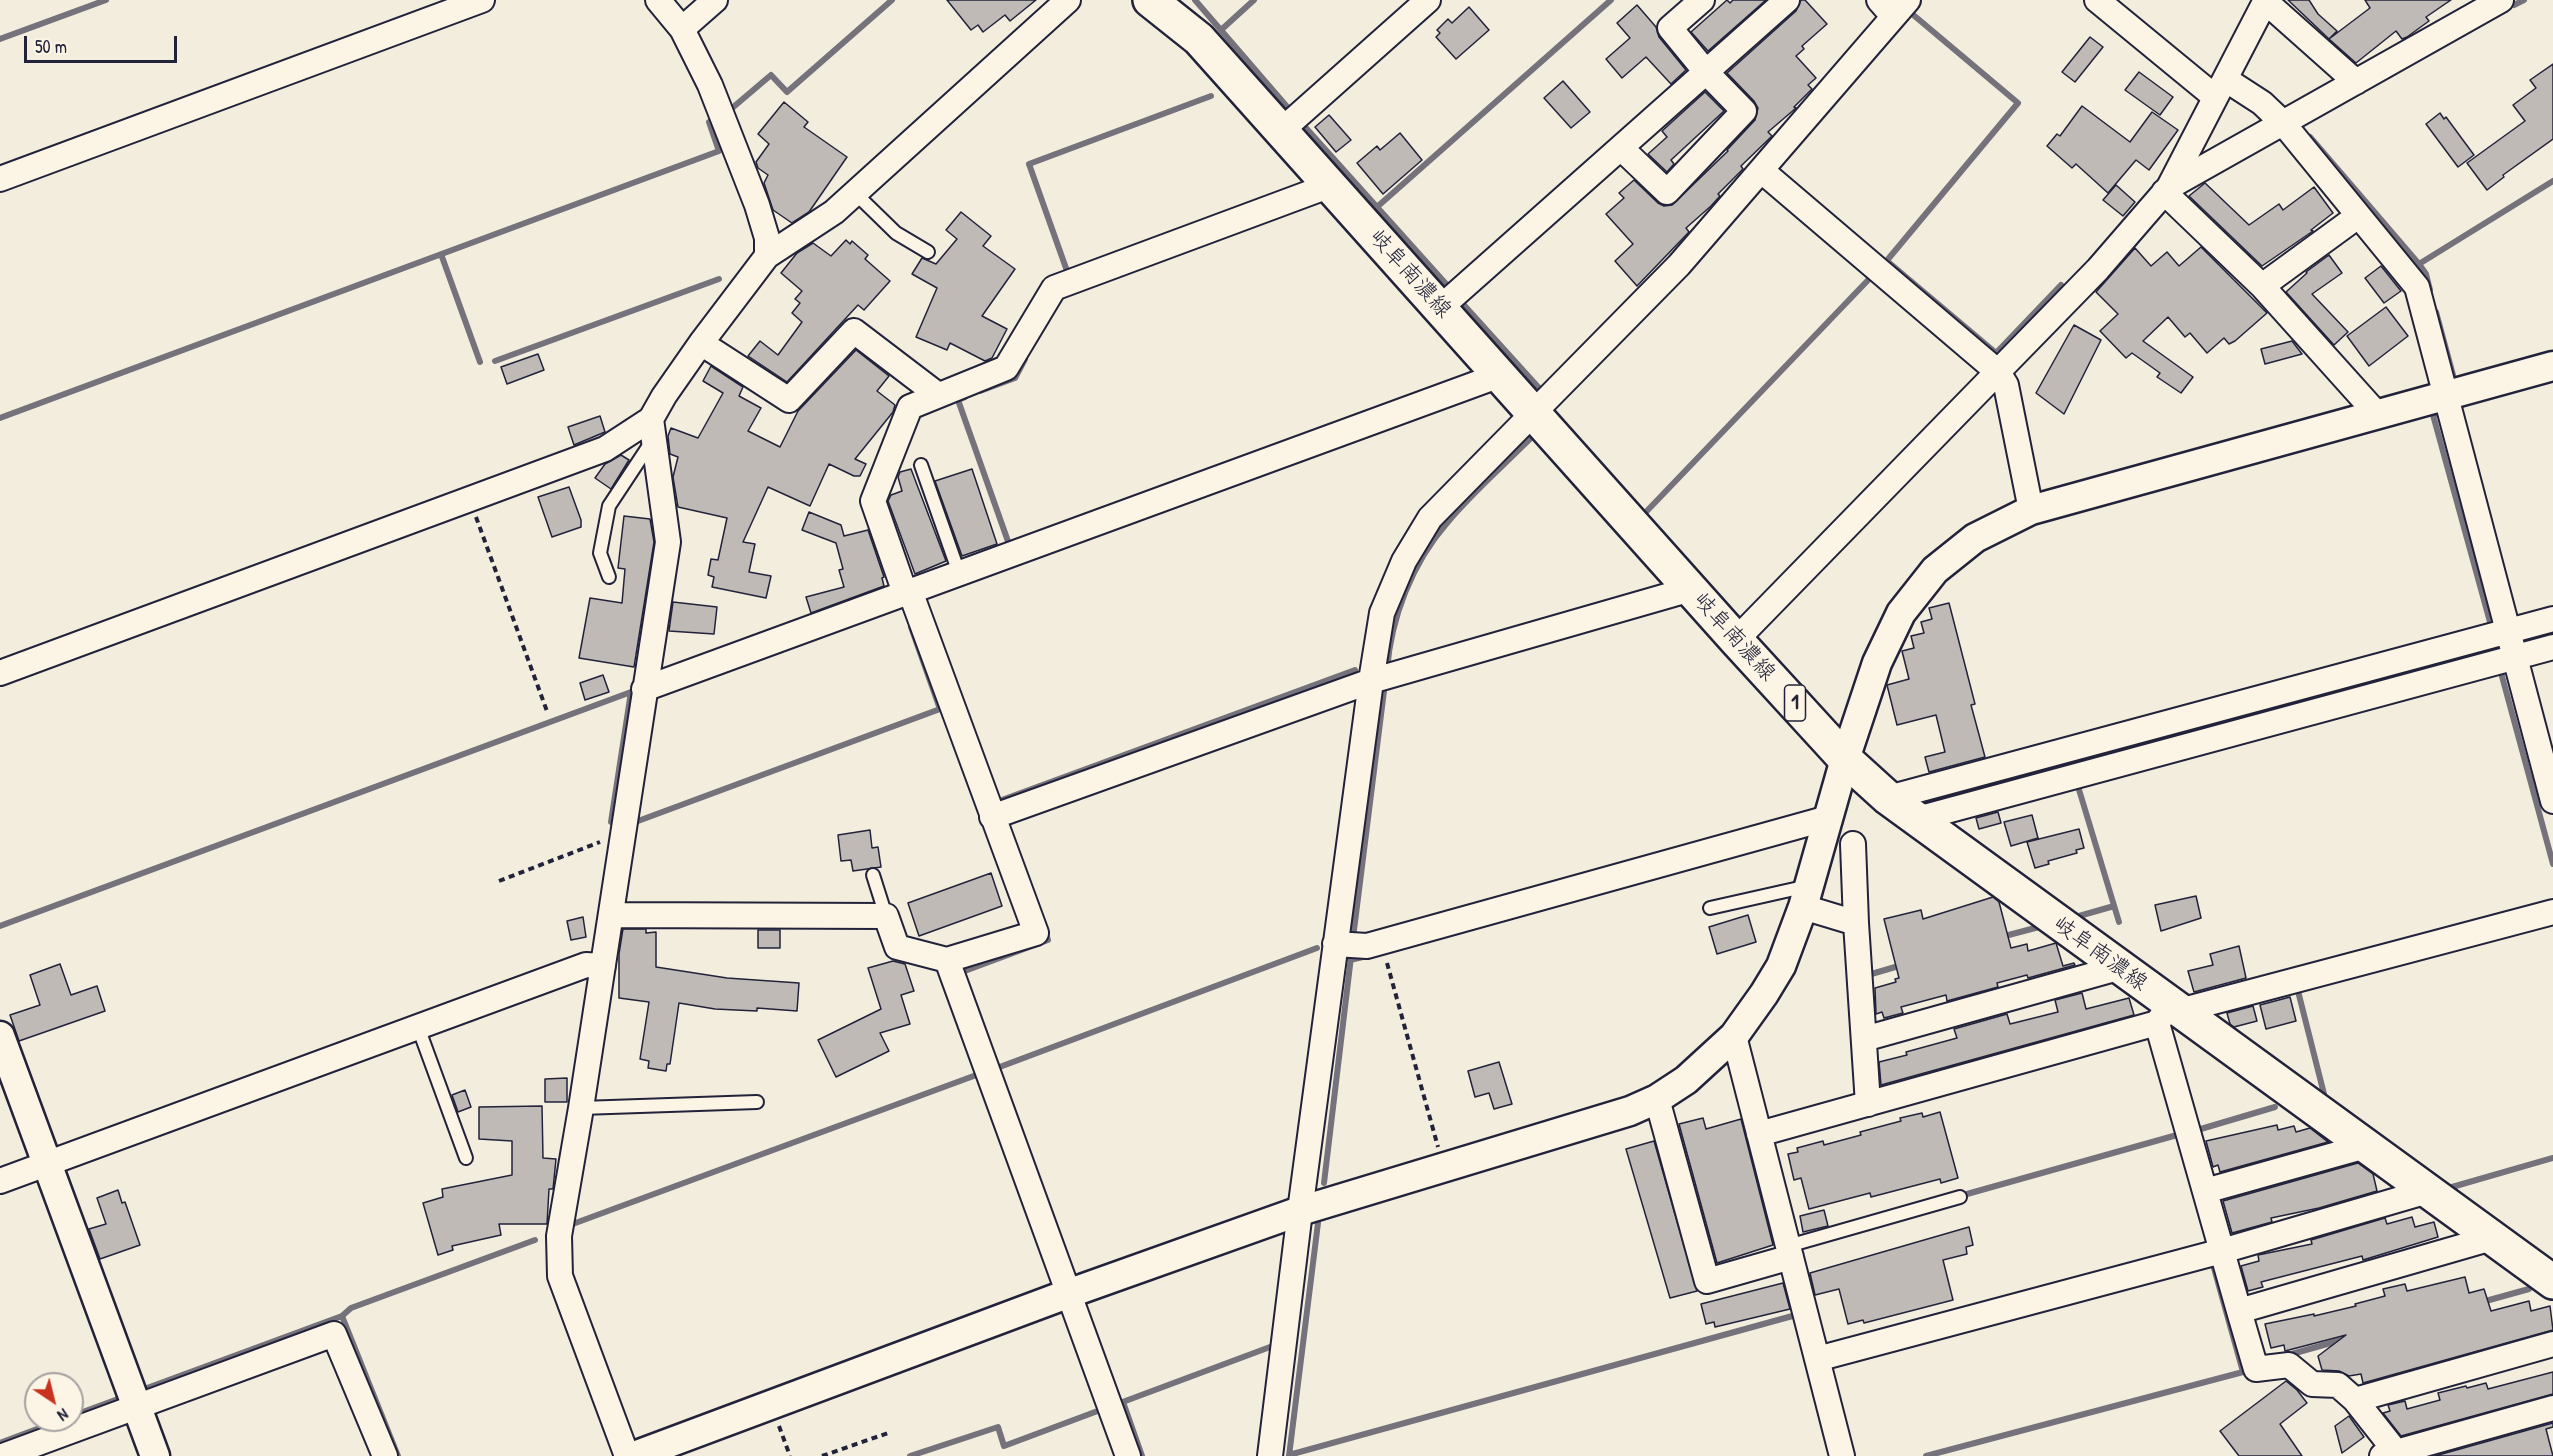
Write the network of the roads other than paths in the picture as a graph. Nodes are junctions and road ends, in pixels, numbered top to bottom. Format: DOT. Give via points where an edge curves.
graph roads {
  1 [pos="482,0"];
  2 [pos="658,0"];
  3 [pos="715,0"];
  4 [pos="1068,0"];
  5 [pos="1150,0"];
  6 [pos="1428,0"];
  7 [pos="1701,0"];
  8 [pos="1787,0"];
  9 [pos="2097,0"];
  10 [pos="2501,0"];
  11 [pos="2266,1"];
  12 [pos="1893,5"];
  13 [pos="682,29"];
  14 [pos="1706,72"];
  15 [pos="2356,82"];
  16 [pos="2220,88"];
  17 [pos="2283,123"];
  18 [pos="1282,130"];
  19 [pos="1621,147"];
  20 [pos="1762,171"];
  21 [pos="0,179"];
  22 [pos="1331,185"];
  23 [pos="2167,189"];
  24 [pos="855,193"];
  25 [pos="2358,216"];
  26 [pos="928,252"];
  27 [pos="767,256"];
  28 [pos="2262,286"];
  29 [pos="1440,308"];
  30 [pos="701,342"];
  31 [pos="2553,366"];
  32 [pos="1998,372"];
  33 [pos="1500,375"];
  34 [pos="938,395"];
  35 [pos="2446,396"];
  36 [pos="1533,412"];
  37 [pos="2377,414"];
  38 [pos="653,428"];
  39 [pos="921,465"];
  40 [pos="2031,510"];
  41 [pos="959,573"];
  42 [pos="609,577"];
  43 [pos="1691,590"];
  44 [pos="908,592"];
  45 [pos="2553,619"];
  46 [pos="1737,640"];
  47 [pos="2511,644"];
  48 [pos="2553,647"];
  49 [pos="0,673"];
  50 [pos="1371,681"];
  51 [pos="644,689"];
  52 [pos="1845,759"];
  53 [pos="1888,798"];
  54 [pos="2553,801"];
  55 [pos="992,817"];
  56 [pos="1828,818"];
  57 [pos="1917,819"];
  58 [pos="1853,843"];
  59 [pos="873,875"];
  60 [pos="1807,896"];
  61 [pos="1710,908"];
  62 [pos="2553,912"];
  63 [pos="611,915"];
  64 [pos="886,916"];
  65 [pos="1856,923"];
  66 [pos="1335,944"];
  67 [pos="947,960"];
  68 [pos="603,966"];
  69 [pos="2118,968"];
  70 [pos="2169,1013"];
  71 [pos="418,1027"];
  72 [pos="0,1036"];
  73 [pos="1734,1036"];
  74 [pos="1864,1039"];
  75 [pos="1657,1099"];
  76 [pos="758,1102"];
  77 [pos="1868,1104"];
  78 [pos="581,1108"];
  79 [pos="1759,1134"];
  80 [pos="2366,1146"];
  81 [pos="466,1158"];
  82 [pos="47,1164"];
  83 [pos="0,1181"];
  84 [pos="2205,1191"];
  85 [pos="2428,1191"];
  86 [pos="1960,1197"];
  87 [pos="1300,1211"];
  88 [pos="2492,1238"];
  89 [pos="1789,1251"];
  90 [pos="2222,1251"];
  91 [pos="2553,1282"];
  92 [pos="1070,1293"];
  93 [pos="2240,1311"];
  94 [pos="2553,1344"];
  95 [pos="1817,1359"];
  96 [pos="134,1399"];
  97 [pos="2355,1400"];
  98 [pos="2553,1408"];
  99 [pos="2389,1454"];
  100 [pos="3,1456"];
  101 [pos="155,1456"];
  102 [pos="385,1456"];
  103 [pos="627,1456"];
  104 [pos="634,1456"];
  105 [pos="1128,1456"];
  106 [pos="1270,1456"];
  107 [pos="1842,1456"];
  1 -- 21 [label="street"];
  2 -- 13 [label="street"];
  3 -- 13 [label="street"];
  4 -- 24 [label="street"];
  5 -- 18 [label="main road, 岐阜南濃線 / 1" via="1199,39"];
  6 -- 18 [label="street"];
  7 -- 14 [label="street" via="1670,28"];
  8 -- 14 [label="street"];
  9 -- 16 [label="street"];
  10 -- 15 [label="street"];
  11 -- 15 [label="street"];
  11 -- 16 [label="street"];
  12 -- 20 [label="street"];
  13 -- 27 [label="street" via="710,85 758,205 767,238"];
  14 -- 19 [label="street"];
  14 -- 19 [label="street" via="1744,111 1667,192"];
  15 -- 17 [label="street"];
  16 -- 17 [label="street" via="2262,103"];
  16 -- 23 [label="street"];
  17 -- 23 [label="street"];
  17 -- 25 [label="street"];
  18 -- 22 [label="main road, 岐阜南濃線 / 1"];
  19 -- 29 [label="street"];
  20 -- 32 [label="street"];
  20 -- 36 [label="street" via="1679,265"];
  22 -- 29 [label="main road, 岐阜南濃線 / 1"];
  22 -- 34 [label="street" via="1054,288 1006,368"];
  23 -- 28 [label="street"];
  23 -- 32 [label="street" via="2098,269"];
  24 -- 26 [label="lane" via="896,233"];
  24 -- 27 [label="street" via="834,212"];
  25 -- 28 [label="street"];
  25 -- 35 [label="street" via="2417,287"];
  27 -- 30 [label="street"];
  28 -- 37 [label="street"];
  29 -- 33 [label="main road, 岐阜南濃線 / 1"];
  30 -- 34 [label="street" via="789,400 854,332"];
  30 -- 38 [label="street" via="664,396"];
  31 -- 35 [label="street"];
  32 -- 40 [label="street" via="2006,386"];
  32 -- 46 [label="street"];
  33 -- 36 [label="main road, 岐阜南濃線 / 1"];
  33 -- 41 [label="street"];
  34 -- 44 [label="street" via="910,407 873,501"];
  35 -- 37 [label="street"];
  35 -- 47 [label="street"];
  36 -- 43 [label="main road, 岐阜南濃線 / 1"];
  36 -- 50 [label="street" via="1430,518 1414,544 1382,614"];
  37 -- 40 [label="street"];
  38 -- 42 [label="lane" via="609,507 600,553"];
  38 -- 49 [label="street" via="470,501"];
  38 -- 51 [label="street" via="668,542"];
  39 -- 41 [label="lane"];
  40 -- 52 [label="street" via="1975,538 1935,570 1901,613 1877,663"];
  41 -- 44 [label="street"];
  43 -- 46 [label="main road, 岐阜南濃線 / 1"];
  43 -- 50 [label="street"];
  44 -- 51 [label="street"];
  44 -- 55 [label="street"];
  45 -- 47 [label="street"];
  46 -- 52 [label="main road, 岐阜南濃線 / 1"];
  47 -- 48 [label="street"];
  47 -- 53 [label="street"];
  47 -- 54 [label="street"];
  47 -- 57 [label="street"];
  50 -- 55 [label="street"];
  50 -- 66 [label="street"];
  51 -- 63 [label="street"];
  52 -- 53 [label="main road, 岐阜南濃線 / 1"];
  52 -- 56 [label="street"];
  53 -- 57 [label="main road, 岐阜南濃線 / 1"];
  55 -- 67 [label="street" via="1036,933"];
  56 -- 60 [label="street"];
  56 -- 66 [label="street" via="1367,946"];
  57 -- 69 [label="main road, 岐阜南濃線 / 1"];
  58 -- 65 [label="street"];
  59 -- 64 [label="lane"];
  60 -- 61 [label="lane"];
  60 -- 65 [label="street"];
  60 -- 73 [label="street" via="1781,966"];
  62 -- 70 [label="street"];
  63 -- 64 [label="street"];
  63 -- 68 [label="street"];
  64 -- 67 [label="street" via="897,947"];
  65 -- 74 [label="street"];
  66 -- 87 [label="street"];
  67 -- 92 [label="street"];
  68 -- 71 [label="street" via="586,965"];
  68 -- 78 [label="street"];
  69 -- 70 [label="main road, 岐阜南濃線 / 1"];
  69 -- 74 [label="street"];
  70 -- 77 [label="street"];
  70 -- 80 [label="main road, 岐阜南濃線 / 1"];
  70 -- 84 [label="street"];
  71 -- 81 [label="lane"];
  71 -- 82 [label="street"];
  72 -- 82 [label="street"];
  73 -- 75 [label="street" via="1686,1080"];
  73 -- 79 [label="street"];
  74 -- 77 [label="street"];
  75 -- 87 [label="street" via="1597,1123"];
  75 -- 89 [label="street" via="1707,1281"];
  76 -- 78 [label="lane"];
  77 -- 79 [label="street"];
  78 -- 103 [label="street" via="559,1236 561,1276"];
  79 -- 89 [label="street"];
  80 -- 84 [label="street"];
  80 -- 85 [label="main road, 岐阜南濃線 / 1"];
  82 -- 83 [label="street"];
  82 -- 96 [label="street"];
  84 -- 90 [label="street"];
  85 -- 88 [label="main road, 岐阜南濃線 / 1"];
  85 -- 90 [label="street"];
  86 -- 89 [label="lane"];
  87 -- 92 [label="street"];
  87 -- 106 [label="street"];
  88 -- 91 [label="main road, 岐阜南濃線 / 1"];
  88 -- 93 [label="street"];
  89 -- 95 [label="street"];
  90 -- 93 [label="street"];
  90 -- 95 [label="street"];
  92 -- 104 [label="street"];
  92 -- 105 [label="street"];
  93 -- 97 [label="street" via="2256,1369 2289,1365 2312,1384 2338,1385"];
  94 -- 97 [label="street"];
  95 -- 107 [label="street"];
  96 -- 100 [label="street"];
  96 -- 101 [label="street"];
  96 -- 102 [label="street" via="334,1334"];
  97 -- 99 [label="street"];
  98 -- 99 [label="street"];
}
